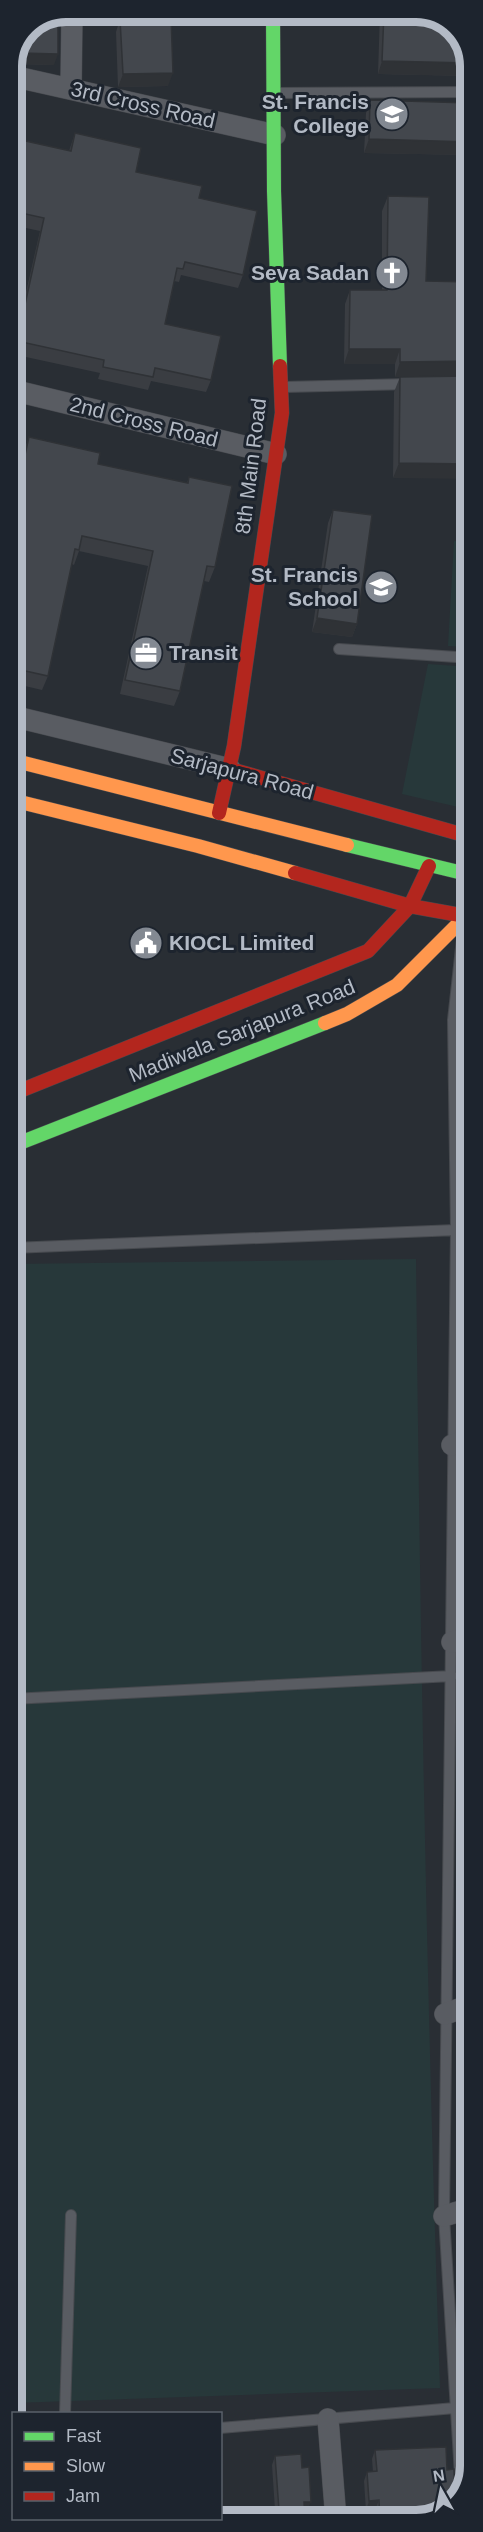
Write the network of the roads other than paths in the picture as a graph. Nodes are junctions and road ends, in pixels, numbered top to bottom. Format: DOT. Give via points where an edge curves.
graph roads {
  1 [pos="72,22"];
  2 [pos="273,23"];
  3 [pos="22,77"];
  4 [pos="71,89"];
  5 [pos="460,92"];
  6 [pos="275,93"];
  7 [pos="274,135"];
  8 [pos="425,384"];
  9 [pos="281,387"];
  10 [pos="22,392"];
  11 [pos="276,454"];
  12 [pos="339,649"];
  13 [pos="460,657"];
  14 [pos="22,718"];
  15 [pos="22,763"];
  16 [pos="230,769"];
  17 [pos="22,803"];
  18 [pos="219,813"];
  19 [pos="460,834"];
  20 [pos="429,866"];
  21 [pos="460,873"];
  22 [pos="410,906"];
  23 [pos="460,915"];
  24 [pos="460,925"];
  25 [pos="460,972"];
  26 [pos="22,1090"];
  27 [pos="22,1142"];
  28 [pos="456,1230"];
  29 [pos="22,1248"];
  30 [pos="460,1371"];
  31 [pos="460,1646"];
  32 [pos="452,1676"];
  33 [pos="23,1698"];
  34 [pos="460,2008"];
  35 [pos="445,2013"];
  36 [pos="460,2211"];
  37 [pos="71,2215"];
  38 [pos="444,2216"];
  39 [pos="456,2408"];
  40 [pos="65,2412"];
  41 [pos="328,2419"];
  42 [pos="222,2428"];
  43 [pos="460,2474"];
  44 [pos="335,2509"];
  1 -- 4 [label="street"];
  2 -- 6 [label="main road, 8th Main Road"];
  3 -- 4 [label="street, 3rd Cross Road"];
  4 -- 7 [label="street, 3rd Cross Road"];
  5 -- 6 [label="lane"];
  6 -- 7 [label="main road, 8th Main Road"];
  7 -- 9 [label="main road, 8th Main Road"];
  8 -- 9 [label="lane"];
  9 -- 11 [label="main road, 8th Main Road"];
  10 -- 11 [label="street, 2nd Cross Road"];
  11 -- 16 [label="main road, 8th Main Road"];
  12 -- 13 [label="lane"];
  14 -- 16 [label="street, Sarjapura Road"];
  15 -- 18 [label="main road, Sarjapura Road"];
  16 -- 18 [label="main road, 8th Main Road"];
  16 -- 19 [label="main road, Sarjapura Road"];
  17 -- 22 [label="main road" via="198,846"];
  18 -- 20 [label="main road, Sarjapura Road"];
  20 -- 21 [label="main road, Sarjapura Road"];
  20 -- 22 [label="main road, Madiwala Sarjapura Road"];
  22 -- 23 [label="main road"];
  22 -- 26 [label="main road, Madiwala Sarjapura Road" via="368,951"];
  24 -- 27 [label="main road, Madiwala Sarjapura Road" via="397,985 347,1014"];
  25 -- 28 [label="lane" via="453,1020"];
  28 -- 29 [label="lane"];
  28 -- 30 [label="lane"];
  31 -- 32 [label="lane"];
  32 -- 33 [label="lane"];
  32 -- 35 [label="lane"];
  34 -- 35 [label="street"];
  35 -- 38 [label="lane"];
  36 -- 38 [label="street"];
  37 -- 40 [label="lane"];
  38 -- 39 [label="lane"];
  39 -- 41 [label="lane"];
  39 -- 43 [label="lane"];
  41 -- 42 [label="lane"];
  41 -- 44 [label="street"];
}
